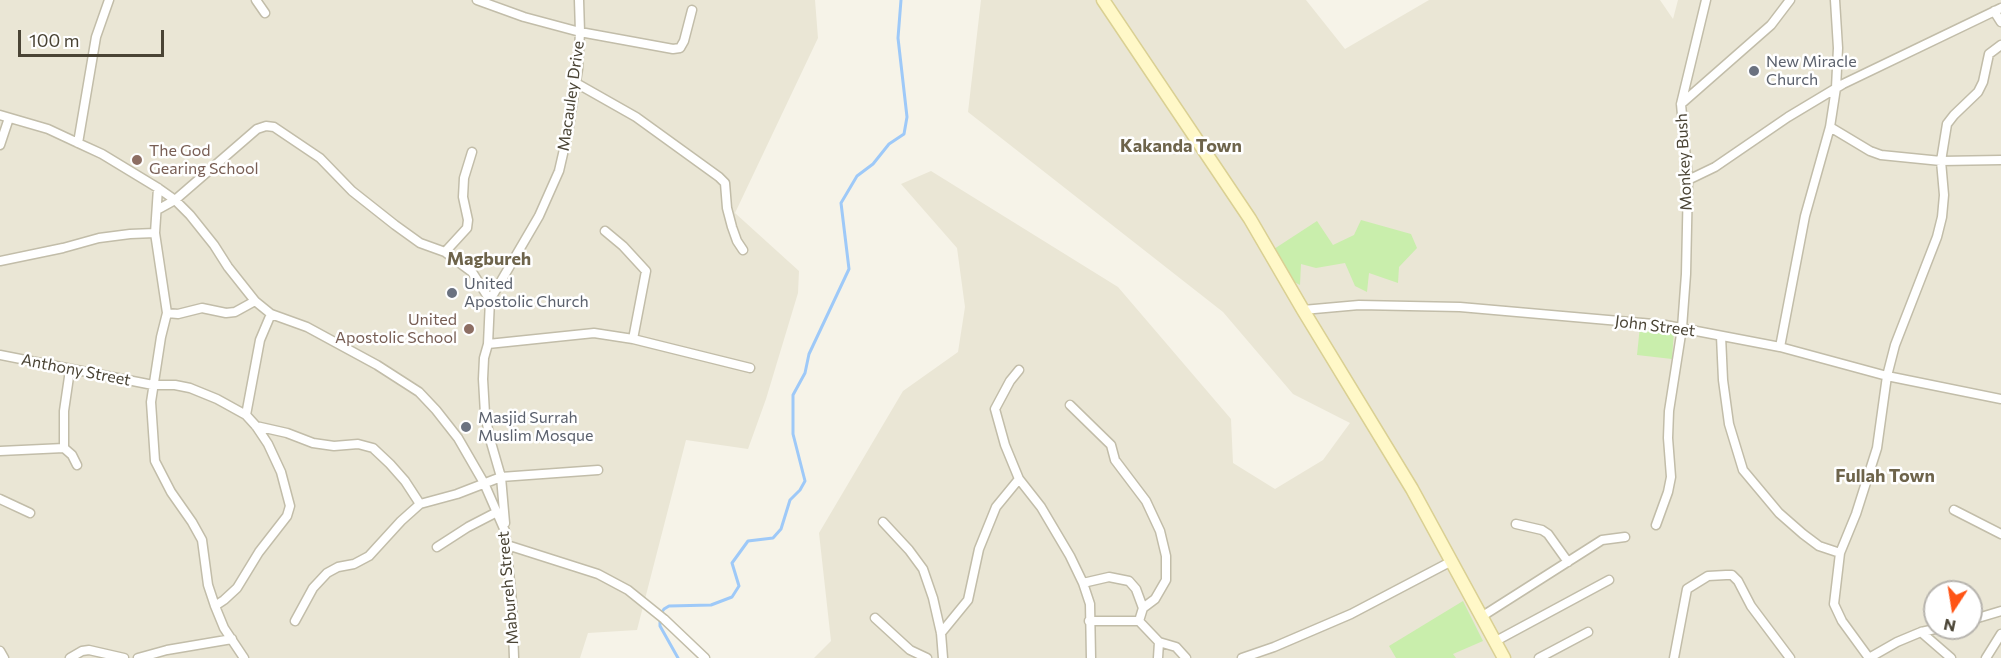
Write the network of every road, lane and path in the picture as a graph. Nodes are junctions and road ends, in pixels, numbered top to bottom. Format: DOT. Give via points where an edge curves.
graph roads {
  1 [pos="109,0"];
  2 [pos="256,0"];
  3 [pos="477,0"];
  4 [pos="579,0"];
  5 [pos="1103,0"];
  6 [pos="1706,0"];
  7 [pos="1790,0"];
  8 [pos="1834,0"];
  9 [pos="1998,9"];
  10 [pos="692,10"];
  11 [pos="265,13"];
  12 [pos="2001,22"];
  13 [pos="580,32"];
  14 [pos="2001,45"];
  15 [pos="576,83"];
  16 [pos="1836,88"];
  17 [pos="1681,104"];
  18 [pos="0,115"];
  19 [pos="9,118"];
  20 [pos="1830,127"];
  21 [pos="78,142"];
  22 [pos="0,145"];
  23 [pos="472,152"];
  24 [pos="2001,160"];
  25 [pos="1941,161"];
  26 [pos="1688,180"];
  27 [pos="158,188"];
  28 [pos="175,200"];
  29 [pos="157,210"];
  30 [pos="605,231"];
  31 [pos="155,233"];
  32 [pos="744,250"];
  33 [pos="445,252"];
  34 [pos="0,261"];
  35 [pos="490,300"];
  36 [pos="255,301"];
  37 [pos="1303,310"];
  38 [pos="167,312"];
  39 [pos="271,314"];
  40 [pos="1682,328"];
  41 [pos="1721,336"];
  42 [pos="633,339"];
  43 [pos="488,344"];
  44 [pos="1780,347"];
  45 [pos="0,355"];
  46 [pos="750,368"];
  47 [pos="70,370"];
  48 [pos="1019,370"];
  49 [pos="1887,376"];
  50 [pos="153,385"];
  51 [pos="2001,399"];
  52 [pos="1070,405"];
  53 [pos="246,415"];
  54 [pos="256,426"];
  55 [pos="64,448"];
  56 [pos="0,451"];
  57 [pos="77,465"];
  58 [pos="598,470"];
  59 [pos="501,477"];
  60 [pos="1019,479"];
  61 [pos="484,483"];
  62 [pos="0,499"];
  63 [pos="420,504"];
  64 [pos="1954,510"];
  65 [pos="497,512"];
  66 [pos="30,513"];
  67 [pos="883,522"];
  68 [pos="1516,525"];
  69 [pos="1656,525"];
  70 [pos="505,531"];
  71 [pos="2001,534"];
  72 [pos="1625,537"];
  73 [pos="507,545"];
  74 [pos="437,547"];
  75 [pos="1840,553"];
  76 [pos="1450,562"];
  77 [pos="1568,562"];
  78 [pos="1609,580"];
  79 [pos="1083,584"];
  80 [pos="215,606"];
  81 [pos="1143,608"];
  82 [pos="2001,611"];
  83 [pos="1983,616"];
  84 [pos="1481,617"];
  85 [pos="875,618"];
  86 [pos="295,621"];
  87 [pos="1089,621"];
  88 [pos="1139,621"];
  89 [pos="1588,632"];
  90 [pos="1921,632"];
  91 [pos="941,633"];
  92 [pos="2001,634"];
  93 [pos="232,639"];
  94 [pos="1159,642"];
  95 [pos="1494,642"];
  96 [pos="0,651"];
  97 [pos="4,658"];
  98 [pos="70,658"];
  99 [pos="124,658"];
  100 [pos="138,658"];
  101 [pos="244,658"];
  102 [pos="514,658"];
  103 [pos="705,658"];
  104 [pos="927,658"];
  105 [pos="943,658"];
  106 [pos="1091,658"];
  107 [pos="1158,658"];
  108 [pos="1186,658"];
  109 [pos="1242,658"];
  110 [pos="1504,658"];
  111 [pos="1539,658"];
  112 [pos="1674,658"];
  113 [pos="1790,658"];
  114 [pos="1869,658"];
  115 [pos="1951,658"];
  116 [pos="1986,658"];
  1 -- 21 [label="street" via="96,37"];
  2 -- 11 [label="street"];
  3 -- 13 [label="street"];
  4 -- 13 [label="street, Macauley Drive"];
  5 -- 37 [label="street" via="1250,219"];
  6 -- 17 [label="street, Monkey Bush"];
  7 -- 17 [label="street" via="1771,25"];
  8 -- 16 [label="street"];
  9 -- 12 [label="street"];
  9 -- 16 [label="street"];
  10 -- 13 [label="street" via="680,48"];
  13 -- 15 [label="street, Macauley Drive"];
  14 -- 25 [label="street" via="1989,54 1978,92 1950,119"];
  15 -- 32 [label="street" via="636,117 719,177 725,183 732,226"];
  15 -- 35 [label="street, Macauley Drive" via="559,171 539,216"];
  16 -- 20 [label="street"];
  16 -- 26 [label="street" via="1715,167"];
  17 -- 26 [label="street, Monkey Bush"];
  18 -- 19 [label="street, Mabureh Street"];
  19 -- 21 [label="street, Mabureh Street"];
  19 -- 22 [label="street"];
  20 -- 25 [label="street" via="1881,155"];
  20 -- 44 [label="street" via="1802,231"];
  21 -- 27 [label="street, Mabureh Street"];
  23 -- 33 [label="street" via="464,178 467,228"];
  24 -- 25 [label="street"];
  25 -- 49 [label="street" via="1944,195 1940,227"];
  26 -- 40 [label="street, Monkey Bush"];
  27 -- 28 [label="street, Mabureh Street"];
  27 -- 29 [label="street"];
  28 -- 29 [label="street"];
  28 -- 33 [label="street" via="257,129 274,127 320,158 352,191 395,225 420,243"];
  28 -- 36 [label="street, Mabureh Street" via="214,244"];
  29 -- 31 [label="street"];
  30 -- 42 [label="street" via="646,271"];
  31 -- 34 [label="street" via="99,238"];
  31 -- 38 [label="street"];
  33 -- 35 [label="street" via="472,273"];
  35 -- 43 [label="street, Macauley Drive"];
  36 -- 38 [label="street" via="235,312 202,308 178,314"];
  36 -- 39 [label="street, Mabureh Street"];
  37 -- 40 [label="street, John Street" via="1359,305 1460,307"];
  37 -- 76 [label="street" via="1412,489"];
  38 -- 50 [label="street"];
  39 -- 53 [label="street" via="260,340"];
  39 -- 61 [label="street, Mabureh Street" via="307,327 419,392 458,438"];
  40 -- 41 [label="street, John Street"];
  40 -- 69 [label="street, Monkey Bush" via="1669,411 1671,477"];
  41 -- 44 [label="street, John Street"];
  41 -- 75 [label="street" via="1729,424 1743,470 1787,520 1819,546"];
  42 -- 43 [label="street" via="582,333"];
  42 -- 46 [label="street"];
  43 -- 59 [label="street, Macauley Drive" via="483,379 485,414"];
  44 -- 49 [label="street, John Street"];
  45 -- 47 [label="street, Anthony Street"];
  47 -- 50 [label="street, Anthony Street"];
  47 -- 55 [label="street"];
  48 -- 60 [label="street" via="995,409"];
  49 -- 51 [label="street, John Street"];
  49 -- 75 [label="street" via="1877,448"];
  50 -- 53 [label="street, Anthony Street" via="190,388"];
  50 -- 80 [label="street" via="155,461 202,540"];
  52 -- 81 [label="street" via="1111,445 1115,460 1146,501 1160,531 1166,580 1155,599"];
  53 -- 54 [label="street, Anthony Street"];
  54 -- 63 [label="street" via="313,443 372,448 405,481"];
  54 -- 80 [label="street, Anthony Street" via="281,472 290,506 237,588"];
  55 -- 56 [label="street"];
  55 -- 57 [label="street"];
  58 -- 59 [label="street"];
  59 -- 61 [label="street"];
  59 -- 70 [label="street, Macauley Drive"];
  60 -- 79 [label="street" via="1071,556"];
  60 -- 91 [label="street" via="996,507 979,549 968,600"];
  61 -- 63 [label="street"];
  61 -- 65 [label="street, Mabureh Street"];
  62 -- 66 [label="street"];
  63 -- 86 [label="street" via="369,556 327,573 313,588"];
  64 -- 71 [label="street"];
  65 -- 70 [label="street, Mabureh Street"];
  65 -- 74 [label="street"];
  67 -- 91 [label="street" via="923,569"];
  68 -- 77 [label="street" via="1548,534"];
  70 -- 73 [label="street, Mabureh Street"];
  72 -- 77 [label="street" via="1602,540"];
  73 -- 102 [label="street, Mabureh Street"];
  73 -- 103 [label="street" via="598,574 628,590"];
  75 -- 114 [label="street" via="1834,604"];
  76 -- 84 [label="street"];
  76 -- 109 [label="street" via="1351,614"];
  77 -- 84 [label="street"];
  78 -- 95 [label="street"];
  79 -- 81 [label="street" via="1109,577 1130,581"];
  79 -- 87 [label="street" via="1090,604"];
  80 -- 93 [label="street"];
  81 -- 88 [label="street"];
  82 -- 83 [label="street"];
  84 -- 95 [label="street"];
  85 -- 104 [label="street" via="910,650"];
  87 -- 88 [label="street"];
  87 -- 106 [label="street"];
  88 -- 94 [label="street"];
  89 -- 111 [label="street"];
  90 -- 114 [label="street"];
  90 -- 115 [label="street"];
  91 -- 105 [label="street"];
  92 -- 116 [label="street"];
  93 -- 100 [label="street"];
  93 -- 101 [label="street"];
  94 -- 107 [label="street"];
  94 -- 108 [label="street" via="1176,647"];
  95 -- 110 [label="street"];
  96 -- 97 [label="street"];
  98 -- 99 [label="street" via="89,650"];
  112 -- 113 [label="street" via="1687,589 1708,576 1732,575"];
}
